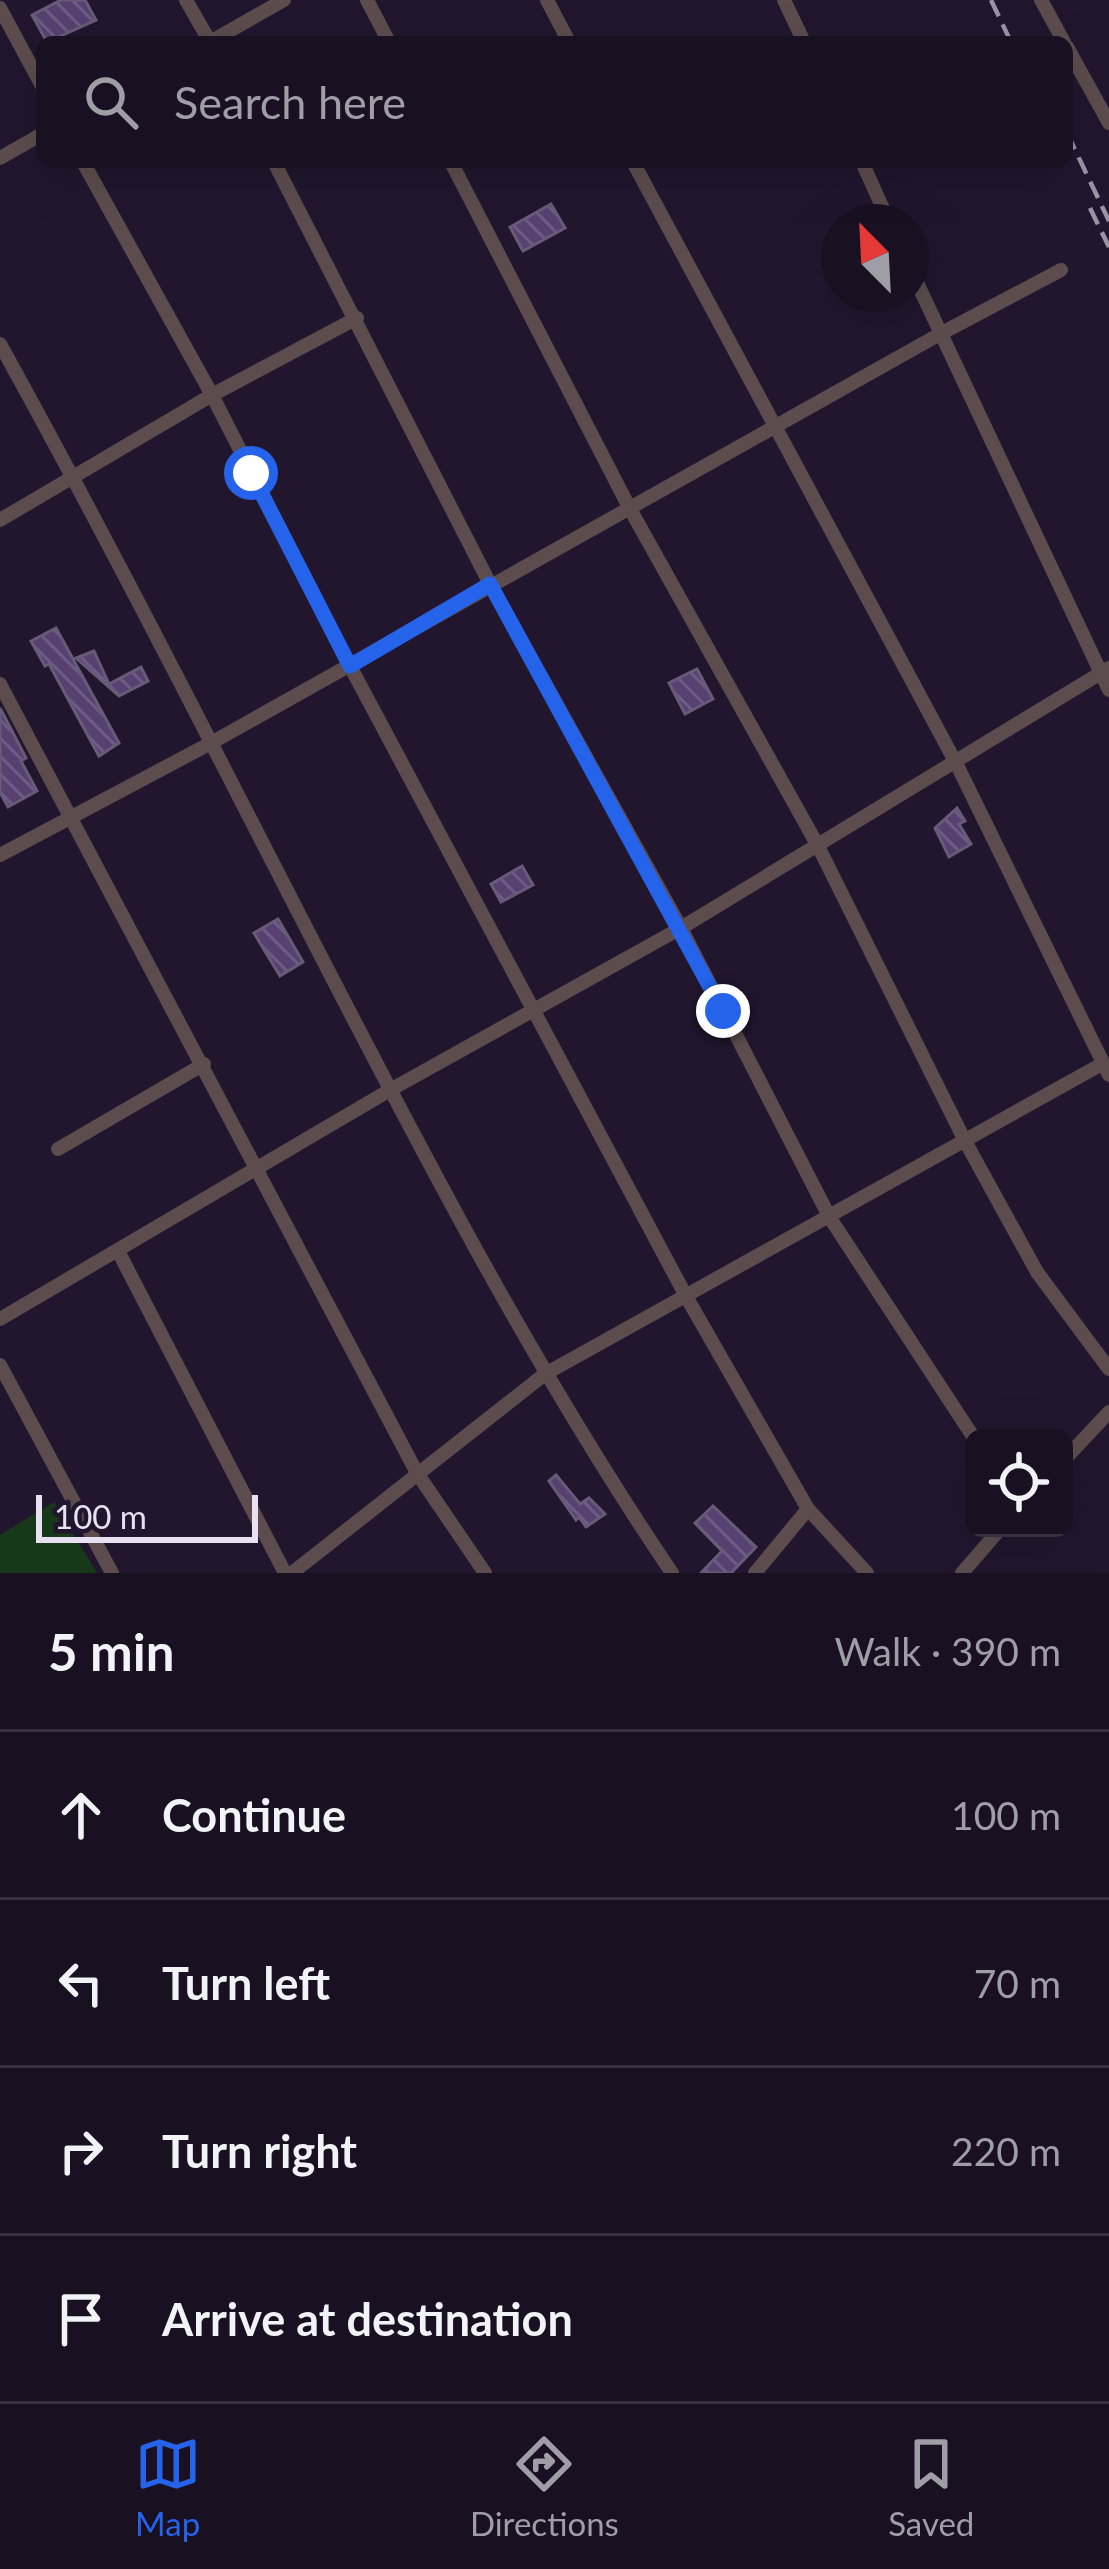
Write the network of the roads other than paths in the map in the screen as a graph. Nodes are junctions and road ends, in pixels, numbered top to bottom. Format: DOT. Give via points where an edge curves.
graph roads {
  1 [pos="186,0"];
  2 [pos="284,0"];
  3 [pos="367,0"];
  4 [pos="547,0"];
  5 [pos="784,0"];
  6 [pos="1041,0"];
  7 [pos="0,8"];
  8 [pos="207,36"];
  9 [pos="221,36"];
  10 [pos="386,36"];
  11 [pos="566,36"];
  12 [pos="801,36"];
  13 [pos="1061,36"];
  14 [pos="1073,58"];
  15 [pos="36,75"];
  16 [pos="1109,123"];
  17 [pos="36,137"];
  18 [pos="0,158"];
  19 [pos="86,168"];
  20 [pos="277,168"];
  21 [pos="454,168"];
  22 [pos="636,168"];
  23 [pos="865,168"];
  24 [pos="881,204"];
  25 [pos="1061,270"];
  26 [pos="929,310"];
  27 [pos="357,318"];
  28 [pos="940,334"];
  29 [pos="0,344"];
  30 [pos="212,395"];
  31 [pos="773,427"];
  32 [pos="74,477"];
  33 [pos="629,507"];
  34 [pos="0,520"];
  35 [pos="490,584"];
  36 [pos="350,666"];
  37 [pos="1105,671"];
  38 [pos="0,684"];
  39 [pos="1109,690"];
  40 [pos="212,743"];
  41 [pos="956,763"];
  42 [pos="71,816"];
  43 [pos="818,846"];
  44 [pos="0,855"];
  45 [pos="681,928"];
  46 [pos="533,1013"];
  47 [pos="205,1064"];
  48 [pos="1106,1069"];
  49 [pos="390,1090"];
  50 [pos="965,1141"];
  51 [pos="58,1149"];
  52 [pos="256,1168"];
  53 [pos="830,1218"];
  54 [pos="118,1250"];
  55 [pos="687,1298"];
  56 [pos="0,1319"];
  57 [pos="0,1366"];
  58 [pos="1109,1369"];
  59 [pos="545,1375"];
  60 [pos="1109,1412"];
  61 [pos="968,1429"];
  62 [pos="1073,1450"];
  63 [pos="418,1473"];
  64 [pos="808,1508"];
  65 [pos="993,1537"];
  66 [pos="112,1573"];
  67 [pos="288,1573"];
  68 [pos="485,1573"];
  69 [pos="672,1573"];
  70 [pos="755,1573"];
  71 [pos="867,1573"];
  72 [pos="962,1573"];
  1 -- 8 [label="street"];
  2 -- 9 [label="street"];
  3 -- 10 [label="street"];
  4 -- 11 [label="street"];
  5 -- 12 [label="street"];
  6 -- 13 [label="street"];
  7 -- 15 [label="street"];
  14 -- 16 [label="street"];
  17 -- 18 [label="street"];
  19 -- 30 [label="street"];
  20 -- 27 [label="street"];
  21 -- 33 [label="street"];
  22 -- 31 [label="street"];
  23 -- 24 [label="street"];
  25 -- 28 [label="street"];
  26 -- 28 [label="street"];
  27 -- 30 [label="street"];
  27 -- 35 [label="street"];
  28 -- 31 [label="street"];
  28 -- 37 [label="street"];
  29 -- 32 [label="street"];
  30 -- 32 [label="street"];
  30 -- 36 [label="street"];
  31 -- 33 [label="street"];
  31 -- 41 [label="street"];
  32 -- 34 [label="street"];
  32 -- 40 [label="street"];
  33 -- 35 [label="street"];
  33 -- 43 [label="street"];
  35 -- 36 [label="street"];
  35 -- 45 [label="street"];
  36 -- 40 [label="street"];
  36 -- 46 [label="street"];
  37 -- 39 [label="street"];
  37 -- 41 [label="street"];
  38 -- 42 [label="street"];
  40 -- 42 [label="street"];
  40 -- 49 [label="street"];
  41 -- 43 [label="street"];
  41 -- 48 [label="street"];
  42 -- 44 [label="street"];
  42 -- 47 [label="street"];
  43 -- 45 [label="street"];
  43 -- 50 [label="street"];
  45 -- 46 [label="street"];
  45 -- 53 [label="street"];
  46 -- 49 [label="street"];
  46 -- 55 [label="street"];
  47 -- 51 [label="street"];
  47 -- 52 [label="street"];
  48 -- 50 [label="street"];
  49 -- 52 [label="street"];
  49 -- 59 [label="street"];
  50 -- 53 [label="street"];
  50 -- 58 [label="street" via="1037,1272"];
  52 -- 54 [label="street"];
  52 -- 63 [label="street"];
  53 -- 55 [label="street"];
  53 -- 61 [label="street"];
  54 -- 56 [label="street"];
  54 -- 67 [label="street"];
  55 -- 59 [label="street"];
  55 -- 64 [label="street"];
  57 -- 66 [label="street"];
  59 -- 63 [label="street"];
  59 -- 69 [label="street"];
  60 -- 62 [label="street"];
  63 -- 67 [label="street"];
  63 -- 68 [label="street"];
  64 -- 70 [label="street"];
  64 -- 71 [label="street"];
  65 -- 72 [label="street"];
}
